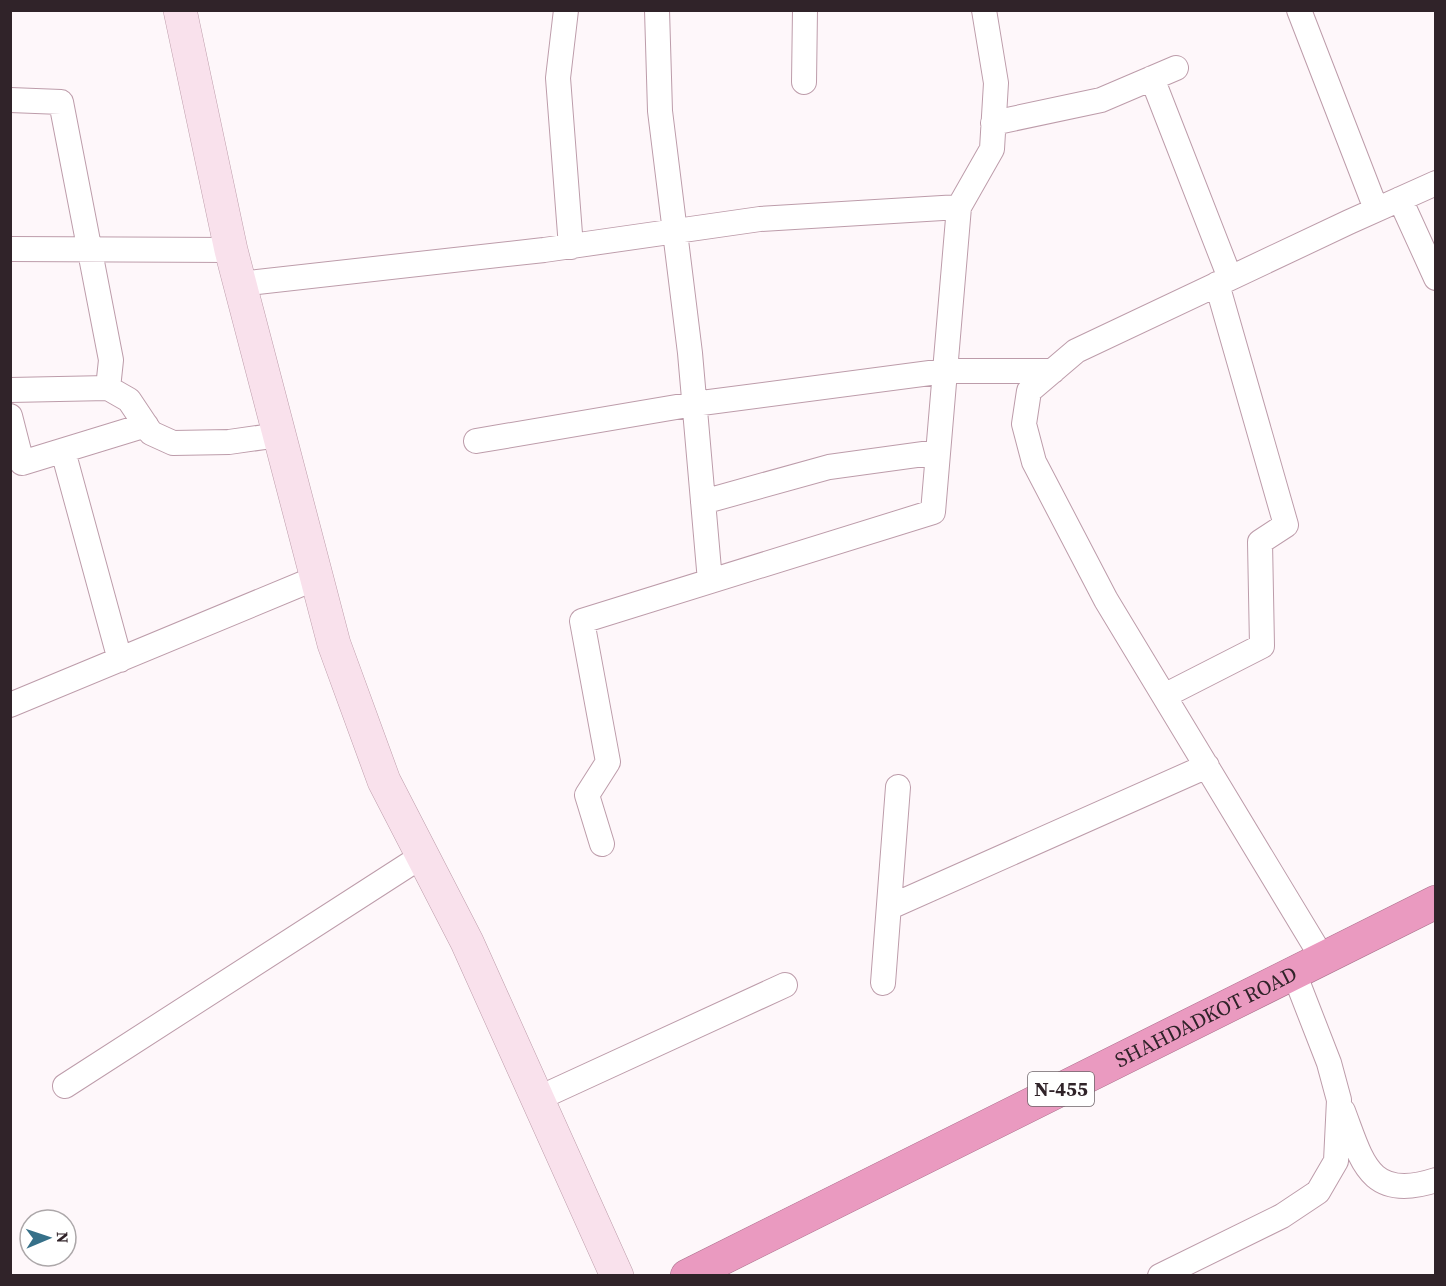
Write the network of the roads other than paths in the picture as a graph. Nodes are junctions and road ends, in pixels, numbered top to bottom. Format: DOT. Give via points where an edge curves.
graph roads {
  1 [pos="180,10"];
  2 [pos="566,10"];
  3 [pos="657,10"];
  4 [pos="805,10"];
  5 [pos="984,10"];
  6 [pos="1299,10"];
  7 [pos="1176,68"];
  8 [pos="1152,78"];
  9 [pos="804,82"];
  10 [pos="10,100"];
  11 [pos="993,123"];
  12 [pos="1436,183"];
  13 [pos="1400,199"];
  14 [pos="959,207"];
  15 [pos="1376,209"];
  16 [pos="674,232"];
  17 [pos="571,246"];
  18 [pos="10,249"];
  19 [pos="90,249"];
  20 [pos="231,250"];
  21 [pos="1436,278"];
  22 [pos="1224,281"];
  23 [pos="239,284"];
  24 [pos="945,371"];
  25 [pos="1053,371"];
  26 [pos="108,388"];
  27 [pos="10,390"];
  28 [pos="694,404"];
  29 [pos="10,416"];
  30 [pos="146,425"];
  31 [pos="279,435"];
  32 [pos="476,441"];
  33 [pos="63,451"];
  34 [pos="938,452"];
  35 [pos="703,502"];
  36 [pos="316,578"];
  37 [pos="710,581"];
  38 [pos="120,660"];
  39 [pos="1164,696"];
  40 [pos="10,705"];
  41 [pos="1206,766"];
  42 [pos="898,787"];
  43 [pos="602,844"];
  44 [pos="422,856"];
  45 [pos="1436,902"];
  46 [pos="890,906"];
  47 [pos="1323,959"];
  48 [pos="1294,973"];
  49 [pos="883,983"];
  50 [pos="785,985"];
  51 [pos="65,1086"];
  52 [pos="537,1099"];
  53 [pos="1339,1100"];
  54 [pos="1436,1180"];
  55 [pos="723,1267"];
  56 [pos="617,1275"];
  57 [pos="687,1275"];
  58 [pos="1160,1275"];
  1 -- 20 [label="street"];
  2 -- 17 [label="street" via="558,78"];
  3 -- 16 [label="street" via="660,111"];
  4 -- 9 [label="street"];
  5 -- 11 [label="street" via="996,83"];
  6 -- 15 [label="street"];
  7 -- 8 [label="street"];
  8 -- 11 [label="street" via="1101,100"];
  8 -- 22 [label="street"];
  10 -- 19 [label="street" via="62,102"];
  11 -- 14 [label="street" via="992,149"];
  12 -- 13 [label="street"];
  13 -- 15 [label="street"];
  13 -- 21 [label="street"];
  14 -- 16 [label="street" via="760,219"];
  14 -- 24 [label="street"];
  15 -- 22 [label="street"];
  16 -- 17 [label="street"];
  16 -- 28 [label="street"];
  17 -- 23 [label="street"];
  18 -- 19 [label="street"];
  19 -- 20 [label="street"];
  19 -- 26 [label="street" via="111,360"];
  20 -- 23 [label="street"];
  22 -- 25 [label="street" via="1076,351"];
  22 -- 39 [label="street" via="1286,525 1260,542 1262,646"];
  23 -- 31 [label="street"];
  24 -- 25 [label="street"];
  24 -- 28 [label="street"];
  24 -- 34 [label="street"];
  25 -- 39 [label="street" via="1029,391 1024,424 1034,462 1106,600"];
  26 -- 27 [label="street"];
  26 -- 30 [label="street" via="129,400"];
  28 -- 32 [label="street"];
  28 -- 35 [label="street"];
  29 -- 33 [label="street" via="22,463"];
  30 -- 31 [label="street" via="151,433 173,443 229,442"];
  30 -- 33 [label="street"];
  31 -- 36 [label="street"];
  33 -- 38 [label="street"];
  34 -- 35 [label="street" via="829,467"];
  34 -- 37 [label="street" via="933,512"];
  35 -- 37 [label="street"];
  36 -- 38 [label="street"];
  36 -- 44 [label="street" via="334,644 384,782"];
  37 -- 43 [label="street" via="582,621 608,762 586,795"];
  38 -- 40 [label="street"];
  39 -- 41 [label="street"];
  41 -- 46 [label="street"];
  41 -- 47 [label="street"];
  42 -- 46 [label="street"];
  44 -- 51 [label="street"];
  44 -- 52 [label="street" via="467,942"];
  45 -- 47 [label="highway, SHAHDADKOT ROAD / N-455"];
  46 -- 49 [label="street"];
  47 -- 48 [label="highway, SHAHDADKOT ROAD / N-455"];
  48 -- 53 [label="street"];
  48 -- 55 [label="highway, SHAHDADKOT ROAD / N-455"];
  50 -- 52 [label="street"];
  52 -- 56 [label="street"];
  53 -- 54 [label="street" via="1364,1167 1376,1178 1409,1186"];
  53 -- 58 [label="street" via="1335,1161 1318,1192 1282,1215"];
  55 -- 57 [label="highway, SHAHDADKOT ROAD / N-455"];
}
